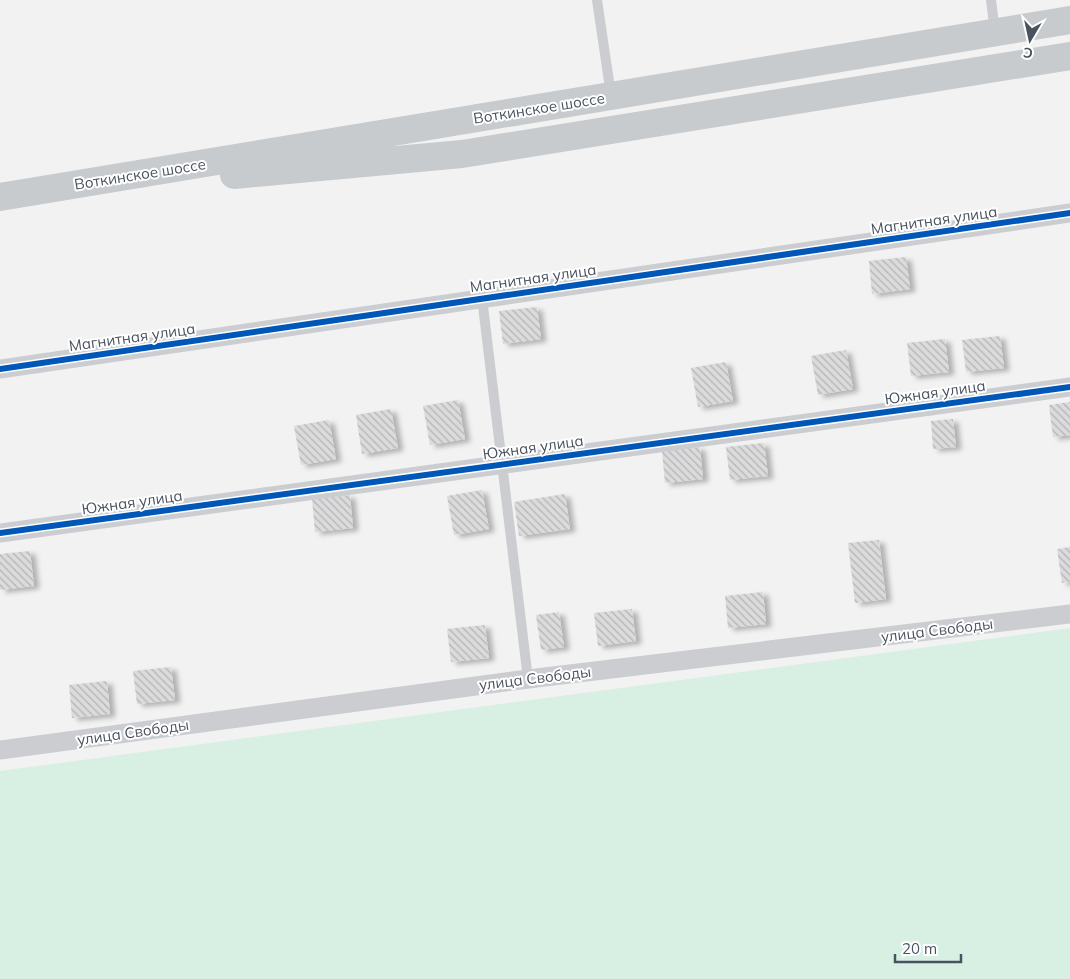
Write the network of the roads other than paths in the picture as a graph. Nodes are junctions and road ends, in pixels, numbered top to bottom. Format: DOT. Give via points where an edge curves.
graph roads {
  1 [pos="597,0"];
  2 [pos="991,0"];
  3 [pos="1070,20"];
  4 [pos="995,33"];
  5 [pos="1070,56"];
  6 [pos="611,96"];
  7 [pos="4,196"];
  8 [pos="1070,213"];
  9 [pos="482,298"];
  10 [pos="0,369"];
  11 [pos="1070,387"];
  12 [pos="502,464"];
  13 [pos="0,533"];
  14 [pos="1070,614"];
  15 [pos="528,679"];
  16 [pos="0,750"];
  1 -- 6 [label="lane"];
  2 -- 4 [label="lane"];
  3 -- 4 [label="main road, Воткинское шоссе"];
  4 -- 6 [label="main road, Воткинское шоссе"];
  5 -- 7 [label="main road, Воткинское шоссе" via="462,154"];
  6 -- 7 [label="main road, Воткинское шоссе"];
  8 -- 9 [label="street, Магнитная улица"];
  9 -- 10 [label="street, Магнитная улица"];
  9 -- 12 [label="lane"];
  11 -- 12 [label="street, Южная улица"];
  12 -- 13 [label="street, Южная улица"];
  12 -- 15 [label="lane"];
  14 -- 15 [label="street, улица Свободы"];
  15 -- 16 [label="street, улица Свободы"];
}
